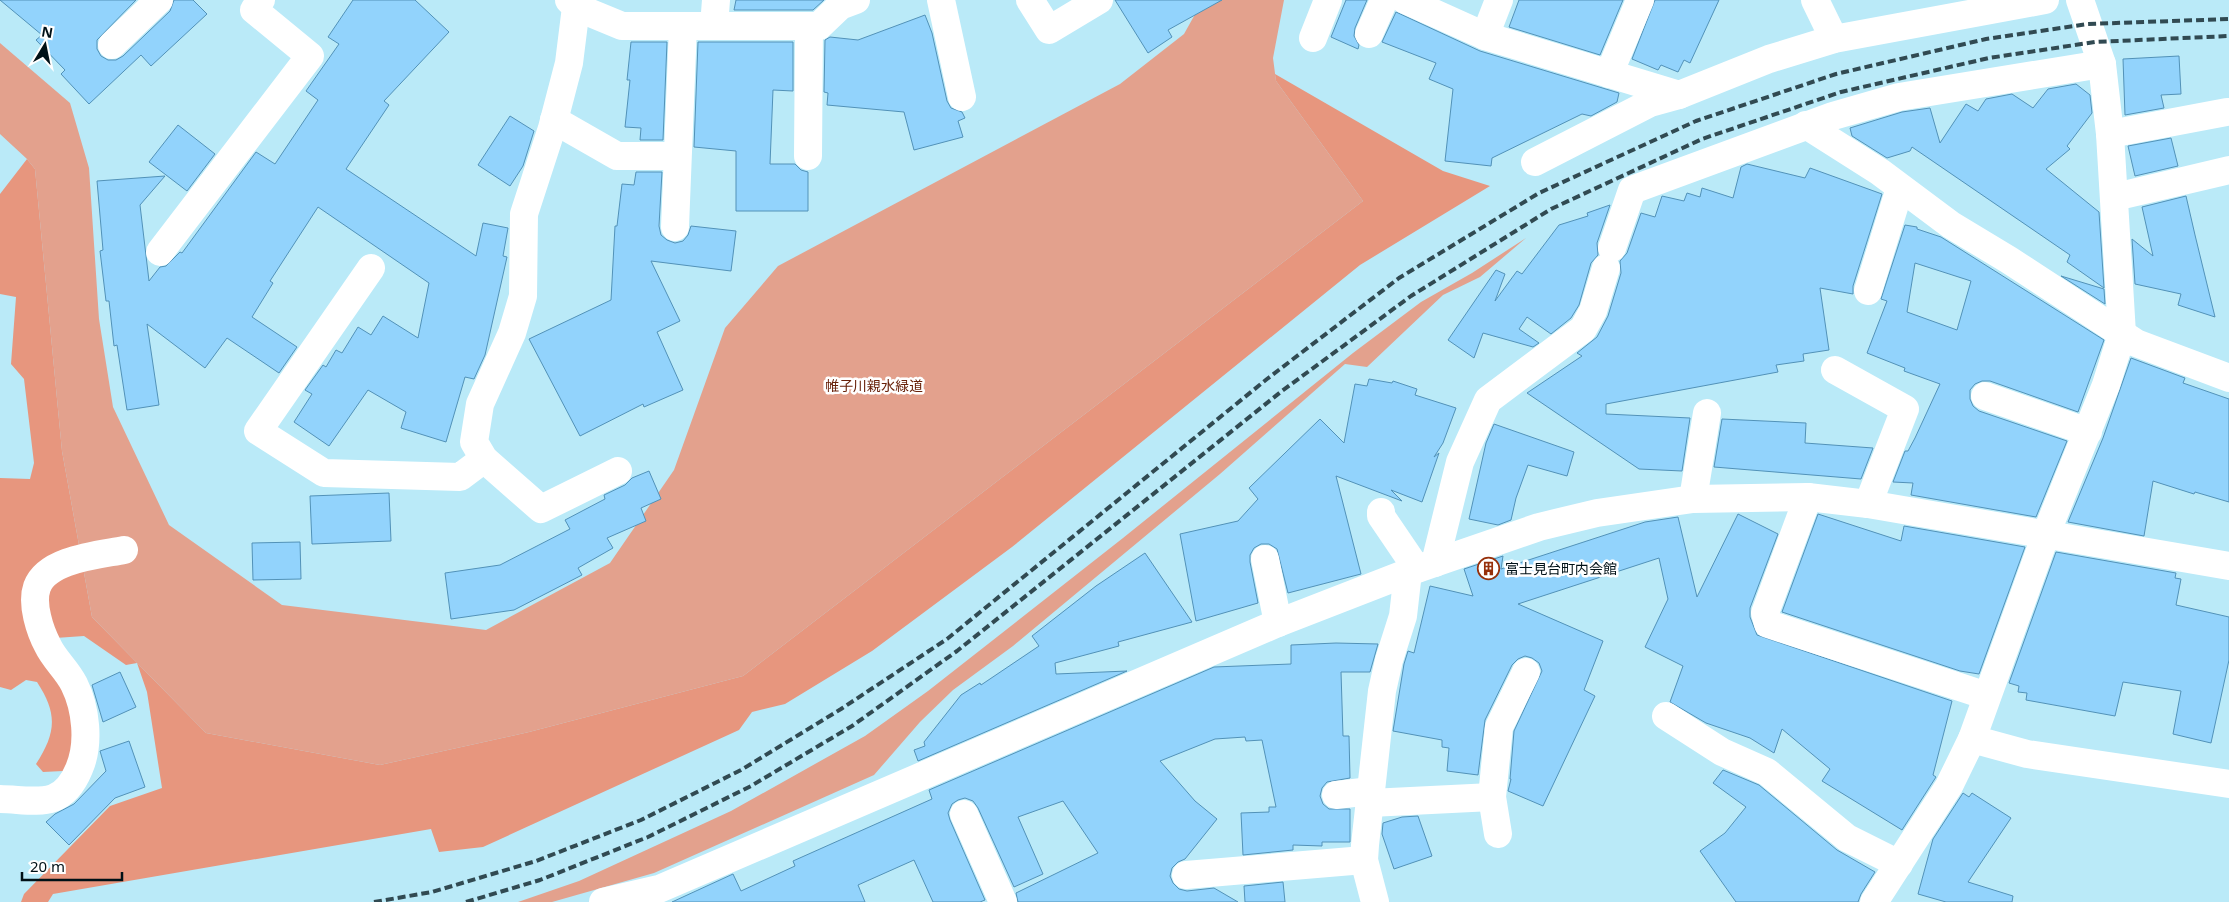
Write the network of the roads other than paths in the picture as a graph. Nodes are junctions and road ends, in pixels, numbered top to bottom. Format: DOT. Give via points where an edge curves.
graph roads {
  1 [pos="159,0"];
  2 [pos="261,0"];
  3 [pos="856,0"];
  4 [pos="941,0"];
  5 [pos="1030,0"];
  6 [pos="1099,0"];
  7 [pos="1328,0"];
  8 [pos="1384,0"];
  9 [pos="1405,0"];
  10 [pos="1499,0"];
  11 [pos="1640,0"];
  12 [pos="1815,0"];
  13 [pos="2045,0"];
  14 [pos="2080,0"];
  15 [pos="573,4"];
  16 [pos="715,13"];
  17 [pos="684,26"];
  18 [pos="810,26"];
  19 [pos="1369,34"];
  20 [pos="1485,36"];
  21 [pos="1313,38"];
  22 [pos="1834,39"];
  23 [pos="112,45"];
  24 [pos="2102,64"];
  25 [pos="1609,74"];
  26 [pos="1680,95"];
  27 [pos="962,97"];
  28 [pos="2227,112"];
  29 [pos="554,120"];
  30 [pos="1806,125"];
  31 [pos="2110,134"];
  32 [pos="677,156"];
  33 [pos="808,156"];
  34 [pos="1535,162"];
  35 [pos="2229,170"];
  36 [pos="1900,188"];
  37 [pos="2115,197"];
  38 [pos="675,227"];
  39 [pos="160,252"];
  40 [pos="371,268"];
  41 [pos="1868,292"];
  42 [pos="2122,334"];
  43 [pos="1835,370"];
  44 [pos="2229,378"];
  45 [pos="1985,396"];
  46 [pos="1706,413"];
  47 [pos="2088,432"];
  48 [pos="484,459"];
  49 [pos="618,471"];
  50 [pos="1808,497"];
  51 [pos="1693,499"];
  52 [pos="1868,504"];
  53 [pos="1381,512"];
  54 [pos="2046,534"];
  55 [pos="124,550"];
  56 [pos="1265,559"];
  57 [pos="2229,566"];
  58 [pos="1420,568"];
  59 [pos="1278,624"];
  60 [pos="1526,672"];
  61 [pos="1987,696"];
  62 [pos="1666,716"];
  63 [pos="1972,739"];
  64 [pos="2229,784"];
  65 [pos="1336,795"];
  66 [pos="1370,797"];
  67 [pos="1492,797"];
  68 [pos="0,799"];
  69 [pos="964,814"];
  70 [pos="1498,834"];
  71 [pos="1364,860"];
  72 [pos="1899,864"];
  73 [pos="1186,875"];
  74 [pos="656,896"];
  75 [pos="603,902"];
  76 [pos="1003,902"];
  77 [pos="1376,902"];
  78 [pos="1874,902"];
  1 -- 23 [label="street"];
  2 -- 39 [label="street" via="254,10 310,56"];
  3 -- 18 [label="street" via="840,6 819,26"];
  4 -- 27 [label="street"];
  5 -- 6 [label="street" via="1049,30"];
  7 -- 21 [label="street"];
  8 -- 19 [label="street"];
  9 -- 20 [label="street"];
  10 -- 20 [label="street"];
  11 -- 25 [label="street"];
  12 -- 22 [label="street"];
  13 -- 22 [label="street"];
  14 -- 24 [label="street"];
  15 -- 17 [label="street" via="622,26"];
  15 -- 29 [label="street" via="569,63"];
  16 -- 17 [label="street"];
  16 -- 18 [label="street"];
  17 -- 32 [label="street"];
  18 -- 33 [label="street"];
  20 -- 25 [label="street"];
  22 -- 26 [label="street" via="1769,59"];
  24 -- 30 [label="street" via="1899,97"];
  24 -- 31 [label="street"];
  25 -- 26 [label="street"];
  26 -- 34 [label="street" via="1650,103"];
  28 -- 31 [label="street"];
  29 -- 32 [label="street" via="617,156"];
  29 -- 48 [label="street" via="524,214 523,296 512,333 480,404 474,442"];
  30 -- 36 [label="street"];
  30 -- 58 [label="street" via="1632,190 1583,330 1488,400 1460,462"];
  31 -- 37 [label="street"];
  32 -- 38 [label="street"];
  35 -- 37 [label="street"];
  36 -- 41 [label="street"];
  36 -- 42 [label="street" via="1951,225"];
  37 -- 42 [label="street"];
  40 -- 48 [label="street" via="258,431 324,473 460,477"];
  42 -- 44 [label="street" via="2136,343"];
  42 -- 47 [label="street"];
  43 -- 52 [label="street" via="1905,409"];
  45 -- 47 [label="street"];
  46 -- 51 [label="street"];
  47 -- 54 [label="street"];
  48 -- 49 [label="street" via="541,509"];
  50 -- 51 [label="street"];
  50 -- 52 [label="street"];
  50 -- 61 [label="street" via="1765,613 1768,624"];
  51 -- 58 [label="street" via="1598,513 1539,527"];
  52 -- 54 [label="street"];
  53 -- 58 [label="street"];
  54 -- 57 [label="street"];
  54 -- 61 [label="street"];
  55 -- 68 [label="street" via="78,558 48,572 37,586 35,600 48,646 74,684 86,735 84,758 75,780 62,794 46,802"];
  56 -- 59 [label="street"];
  58 -- 59 [label="street"];
  58 -- 66 [label="street" via="1382,691"];
  59 -- 74 [label="street" via="945,776"];
  60 -- 67 [label="street" via="1499,727"];
  61 -- 63 [label="street"];
  62 -- 72 [label="street" via="1722,752 1767,772 1847,838"];
  63 -- 64 [label="street" via="2027,754"];
  63 -- 72 [label="street" via="1949,786"];
  65 -- 66 [label="street"];
  66 -- 67 [label="street"];
  66 -- 71 [label="street"];
  67 -- 70 [label="street"];
  69 -- 76 [label="street"];
  71 -- 73 [label="street"];
  71 -- 77 [label="street"];
  72 -- 78 [label="street"];
  74 -- 75 [label="street"];
}
